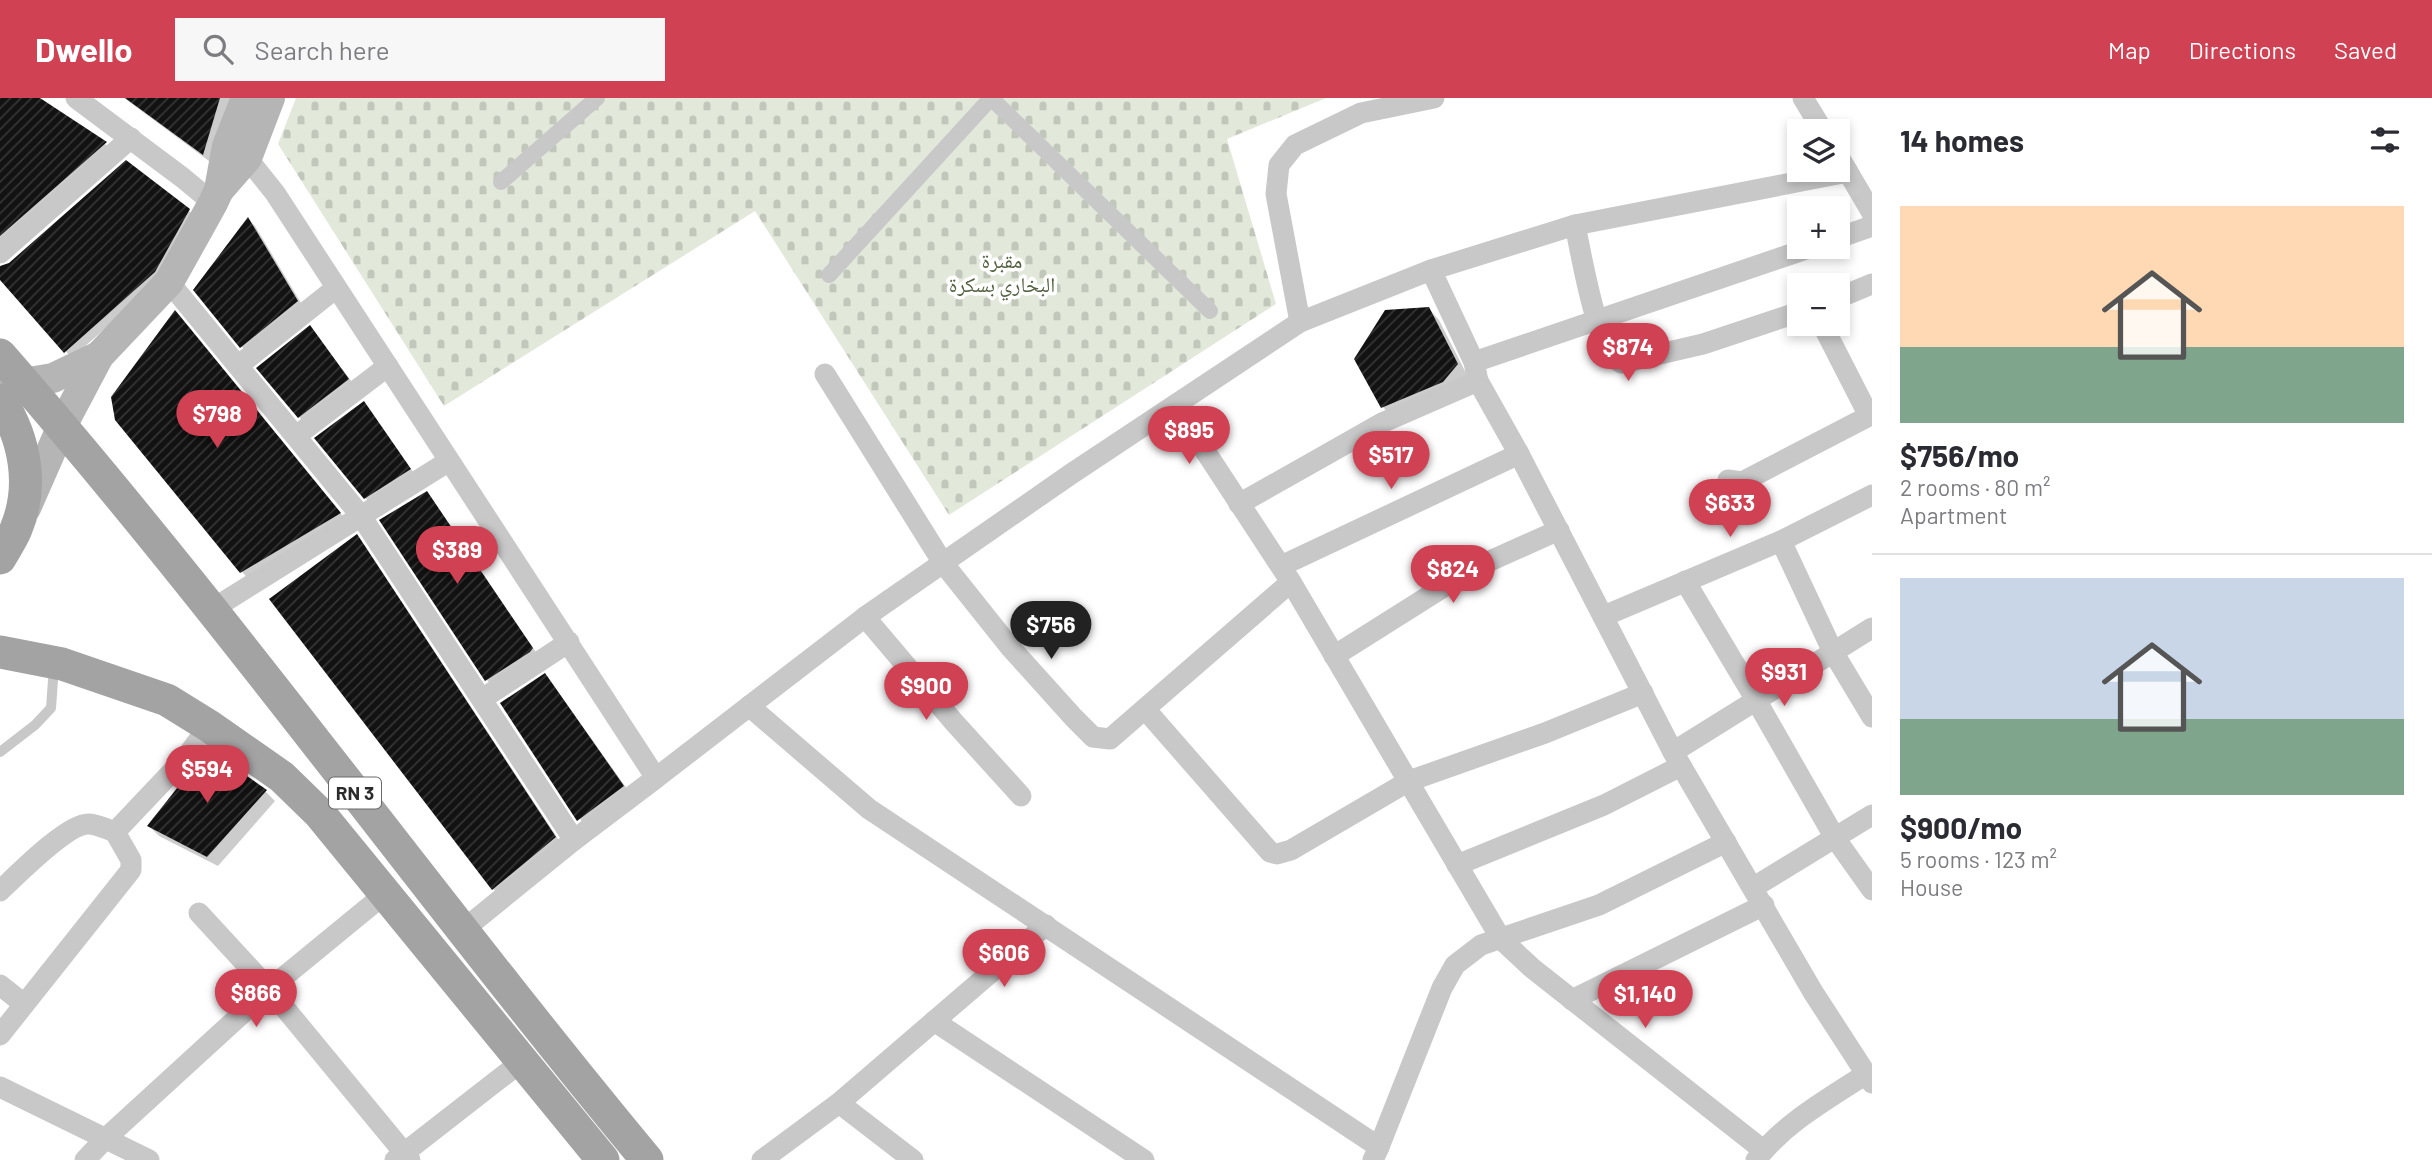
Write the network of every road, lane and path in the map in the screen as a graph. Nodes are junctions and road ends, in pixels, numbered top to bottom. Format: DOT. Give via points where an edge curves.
graph roads {
  1 [pos="76,98"];
  2 [pos="246,98"];
  3 [pos="270,98"];
  4 [pos="597,98"];
  5 [pos="991,98"];
  6 [pos="1434,98"];
  7 [pos="1803,98"];
  8 [pos="1373,103"];
  9 [pos="1816,119"];
  10 [pos="131,138"];
  11 [pos="237,152"];
  12 [pos="1850,176"];
  13 [pos="1787,177"];
  14 [pos="501,182"];
  15 [pos="216,197"];
  16 [pos="1872,213"];
  17 [pos="1575,225"];
  18 [pos="1872,226"];
  19 [pos="1850,234"];
  20 [pos="0,253"];
  21 [pos="1787,255"];
  22 [pos="1431,270"];
  23 [pos="829,275"];
  24 [pos="169,282"];
  25 [pos="1872,284"];
  26 [pos="337,288"];
  27 [pos="1850,293"];
  28 [pos="1210,311"];
  29 [pos="1787,317"];
  30 [pos="1596,320"];
  31 [pos="1300,322"];
  32 [pos="1828,336"];
  33 [pos="0,355"];
  34 [pos="99,356"];
  35 [pos="239,365"];
  36 [pos="388,366"];
  37 [pos="1476,371"];
  38 [pos="825,374"];
  39 [pos="6,393"];
  40 [pos="1175,405"];
  41 [pos="1870,415"];
  42 [pos="62,426"];
  43 [pos="296,436"];
  44 [pos="1519,454"];
  45 [pos="449,461"];
  46 [pos="1728,480"];
  47 [pos="1872,495"];
  48 [pos="1239,504"];
  49 [pos="361,516"];
  50 [pos="1559,530"];
  51 [pos="1781,541"];
  52 [pos="8,544"];
  53 [pos="943,563"];
  54 [pos="1286,574"];
  55 [pos="1685,581"];
  56 [pos="211,610"];
  57 [pos="1604,616"];
  58 [pos="865,617"];
  59 [pos="1872,628"];
  60 [pos="569,642"];
  61 [pos="0,652"];
  62 [pos="1833,652"];
  63 [pos="1334,656"];
  64 [pos="54,663"];
  65 [pos="1643,693"];
  66 [pos="482,699"];
  67 [pos="1756,700"];
  68 [pos="749,706"];
  69 [pos="1145,709"];
  70 [pos="1872,717"];
  71 [pos="209,726"];
  72 [pos="0,752"];
  73 [pos="1677,759"];
  74 [pos="656,778"];
  75 [pos="1409,781"];
  76 [pos="1021,796"];
  77 [pos="1872,815"];
  78 [pos="114,832"];
  79 [pos="1835,838"];
  80 [pos="574,840"];
  81 [pos="1726,842"];
  82 [pos="1457,865"];
  83 [pos="1872,890"];
  84 [pos="0,891"];
  85 [pos="386,893"];
  86 [pos="1759,896"];
  87 [pos="199,913"];
  88 [pos="1046,925"];
  89 [pos="463,930"];
  90 [pos="1501,939"];
  91 [pos="0,985"];
  92 [pos="269,989"];
  93 [pos="1572,999"];
  94 [pos="24,1004"];
  95 [pos="934,1021"];
  96 [pos="0,1035"];
  97 [pos="522,1062"];
  98 [pos="1869,1078"];
  99 [pos="3,1095"];
  100 [pos="839,1103"];
  101 [pos="105,1139"];
  102 [pos="1376,1154"];
  103 [pos="1760,1155"];
  104 [pos="403,1158"];
  105 [pos="85,1160"];
  106 [pos="149,1160"];
  107 [pos="603,1160"];
  108 [pos="647,1160"];
  109 [pos="762,1160"];
  110 [pos="914,1160"];
  111 [pos="1144,1160"];
  1 -- 10 [label="street"];
  2 -- 11 [label="main road"];
  3 -- 11 [label="main road"];
  4 -- 14 [label="street"];
  5 -- 23 [label="street"];
  5 -- 28 [label="street"];
  6 -- 8 [label="street"];
  7 -- 9 [label="street"];
  8 -- 31 [label="street" via="1295,145 1279,165 1276,194"];
  10 -- 15 [label="street"];
  10 -- 20 [label="street"];
  11 -- 15 [label="main road"];
  11 -- 26 [label="street" via="275,193"];
  12 -- 16 [label="street"];
  13 -- 17 [label="street"];
  15 -- 24 [label="main road"];
  17 -- 22 [label="street"];
  17 -- 30 [label="street"];
  18 -- 19 [label="street"];
  21 -- 30 [label="street"];
  22 -- 31 [label="street"];
  22 -- 37 [label="street"];
  24 -- 34 [label="main road"];
  24 -- 35 [label="street"];
  25 -- 27 [label="street"];
  26 -- 35 [label="street"];
  26 -- 36 [label="street"];
  29 -- 30 [label="street" via="1703,344 1621,363 1612,357"];
  30 -- 37 [label="street"];
  31 -- 40 [label="street"];
  32 -- 41 [label="street"];
  33 -- 39 [label="main road"];
  34 -- 39 [label="main road"];
  34 -- 42 [label="main road"];
  35 -- 43 [label="street"];
  36 -- 43 [label="street"];
  36 -- 45 [label="street"];
  37 -- 44 [label="street"];
  37 -- 48 [label="street"];
  38 -- 53 [label="street"];
  39 -- 42 [label="main road, RN 3"];
  39 -- 52 [label="main road" via="26,478 23,505"];
  40 -- 48 [label="street"];
  40 -- 53 [label="street"];
  41 -- 46 [label="street" via="1742,482"];
  42 -- 52 [label="main road"];
  42 -- 56 [label="main road, RN 3"];
  43 -- 49 [label="street"];
  44 -- 50 [label="street"];
  44 -- 54 [label="street"];
  45 -- 49 [label="street"];
  45 -- 60 [label="street"];
  47 -- 51 [label="street"];
  48 -- 54 [label="street"];
  49 -- 56 [label="street"];
  49 -- 66 [label="street"];
  50 -- 57 [label="street"];
  50 -- 63 [label="street" via="1472,569"];
  51 -- 55 [label="street"];
  51 -- 62 [label="street"];
  53 -- 58 [label="street"];
  53 -- 69 [label="street" via="1010,647 1093,737 1110,739"];
  54 -- 63 [label="street"];
  54 -- 69 [label="street"];
  55 -- 57 [label="street"];
  55 -- 67 [label="street"];
  56 -- 89 [label="main road, RN 3"];
  57 -- 65 [label="street"];
  58 -- 68 [label="street"];
  58 -- 76 [label="street"];
  59 -- 62 [label="street"];
  60 -- 66 [label="street"];
  60 -- 74 [label="street"];
  61 -- 64 [label="main road, RN 3"];
  62 -- 67 [label="street"];
  62 -- 70 [label="street"];
  63 -- 75 [label="street"];
  64 -- 71 [label="main road, RN 3" via="167,700"];
  64 -- 72 [label="lane" via="51,708"];
  65 -- 73 [label="street"];
  65 -- 75 [label="street"];
  66 -- 80 [label="street"];
  67 -- 73 [label="street"];
  67 -- 79 [label="street"];
  68 -- 74 [label="street"];
  68 -- 88 [label="street" via="869,809"];
  69 -- 75 [label="street" via="1277,855"];
  71 -- 78 [label="street" via="186,757"];
  71 -- 85 [label="main road, RN 3" via="282,777 320,814"];
  73 -- 81 [label="street"];
  73 -- 82 [label="street" via="1604,805"];
  74 -- 80 [label="street"];
  75 -- 82 [label="street"];
  77 -- 79 [label="street"];
  78 -- 84 [label="street" via="88,824 77,826"];
  78 -- 94 [label="street" via="131,860 131,870"];
  79 -- 83 [label="street"];
  79 -- 86 [label="street"];
  80 -- 89 [label="street"];
  81 -- 86 [label="street"];
  81 -- 90 [label="street" via="1599,905"];
  82 -- 90 [label="street"];
  85 -- 92 [label="street"];
  85 -- 97 [label="main road, RN 3"];
  86 -- 93 [label="street"];
  86 -- 98 [label="street"];
  87 -- 92 [label="street"];
  88 -- 95 [label="street"];
  88 -- 102 [label="street"];
  89 -- 108 [label="main road, RN 3"];
  90 -- 93 [label="street"];
  90 -- 102 [label="street" via="1481,946 1455,965"];
  91 -- 94 [label="street"];
  92 -- 101 [label="street"];
  92 -- 104 [label="street"];
  93 -- 103 [label="street"];
  94 -- 96 [label="street"];
  95 -- 100 [label="street"];
  95 -- 111 [label="street"];
  97 -- 104 [label="street"];
  97 -- 107 [label="main road, RN 3"];
  98 -- 103 [label="street" via="1793,1124"];
  99 -- 101 [label="street"];
  100 -- 109 [label="street"];
  100 -- 110 [label="street"];
  101 -- 105 [label="street"];
  101 -- 106 [label="street"];
}
